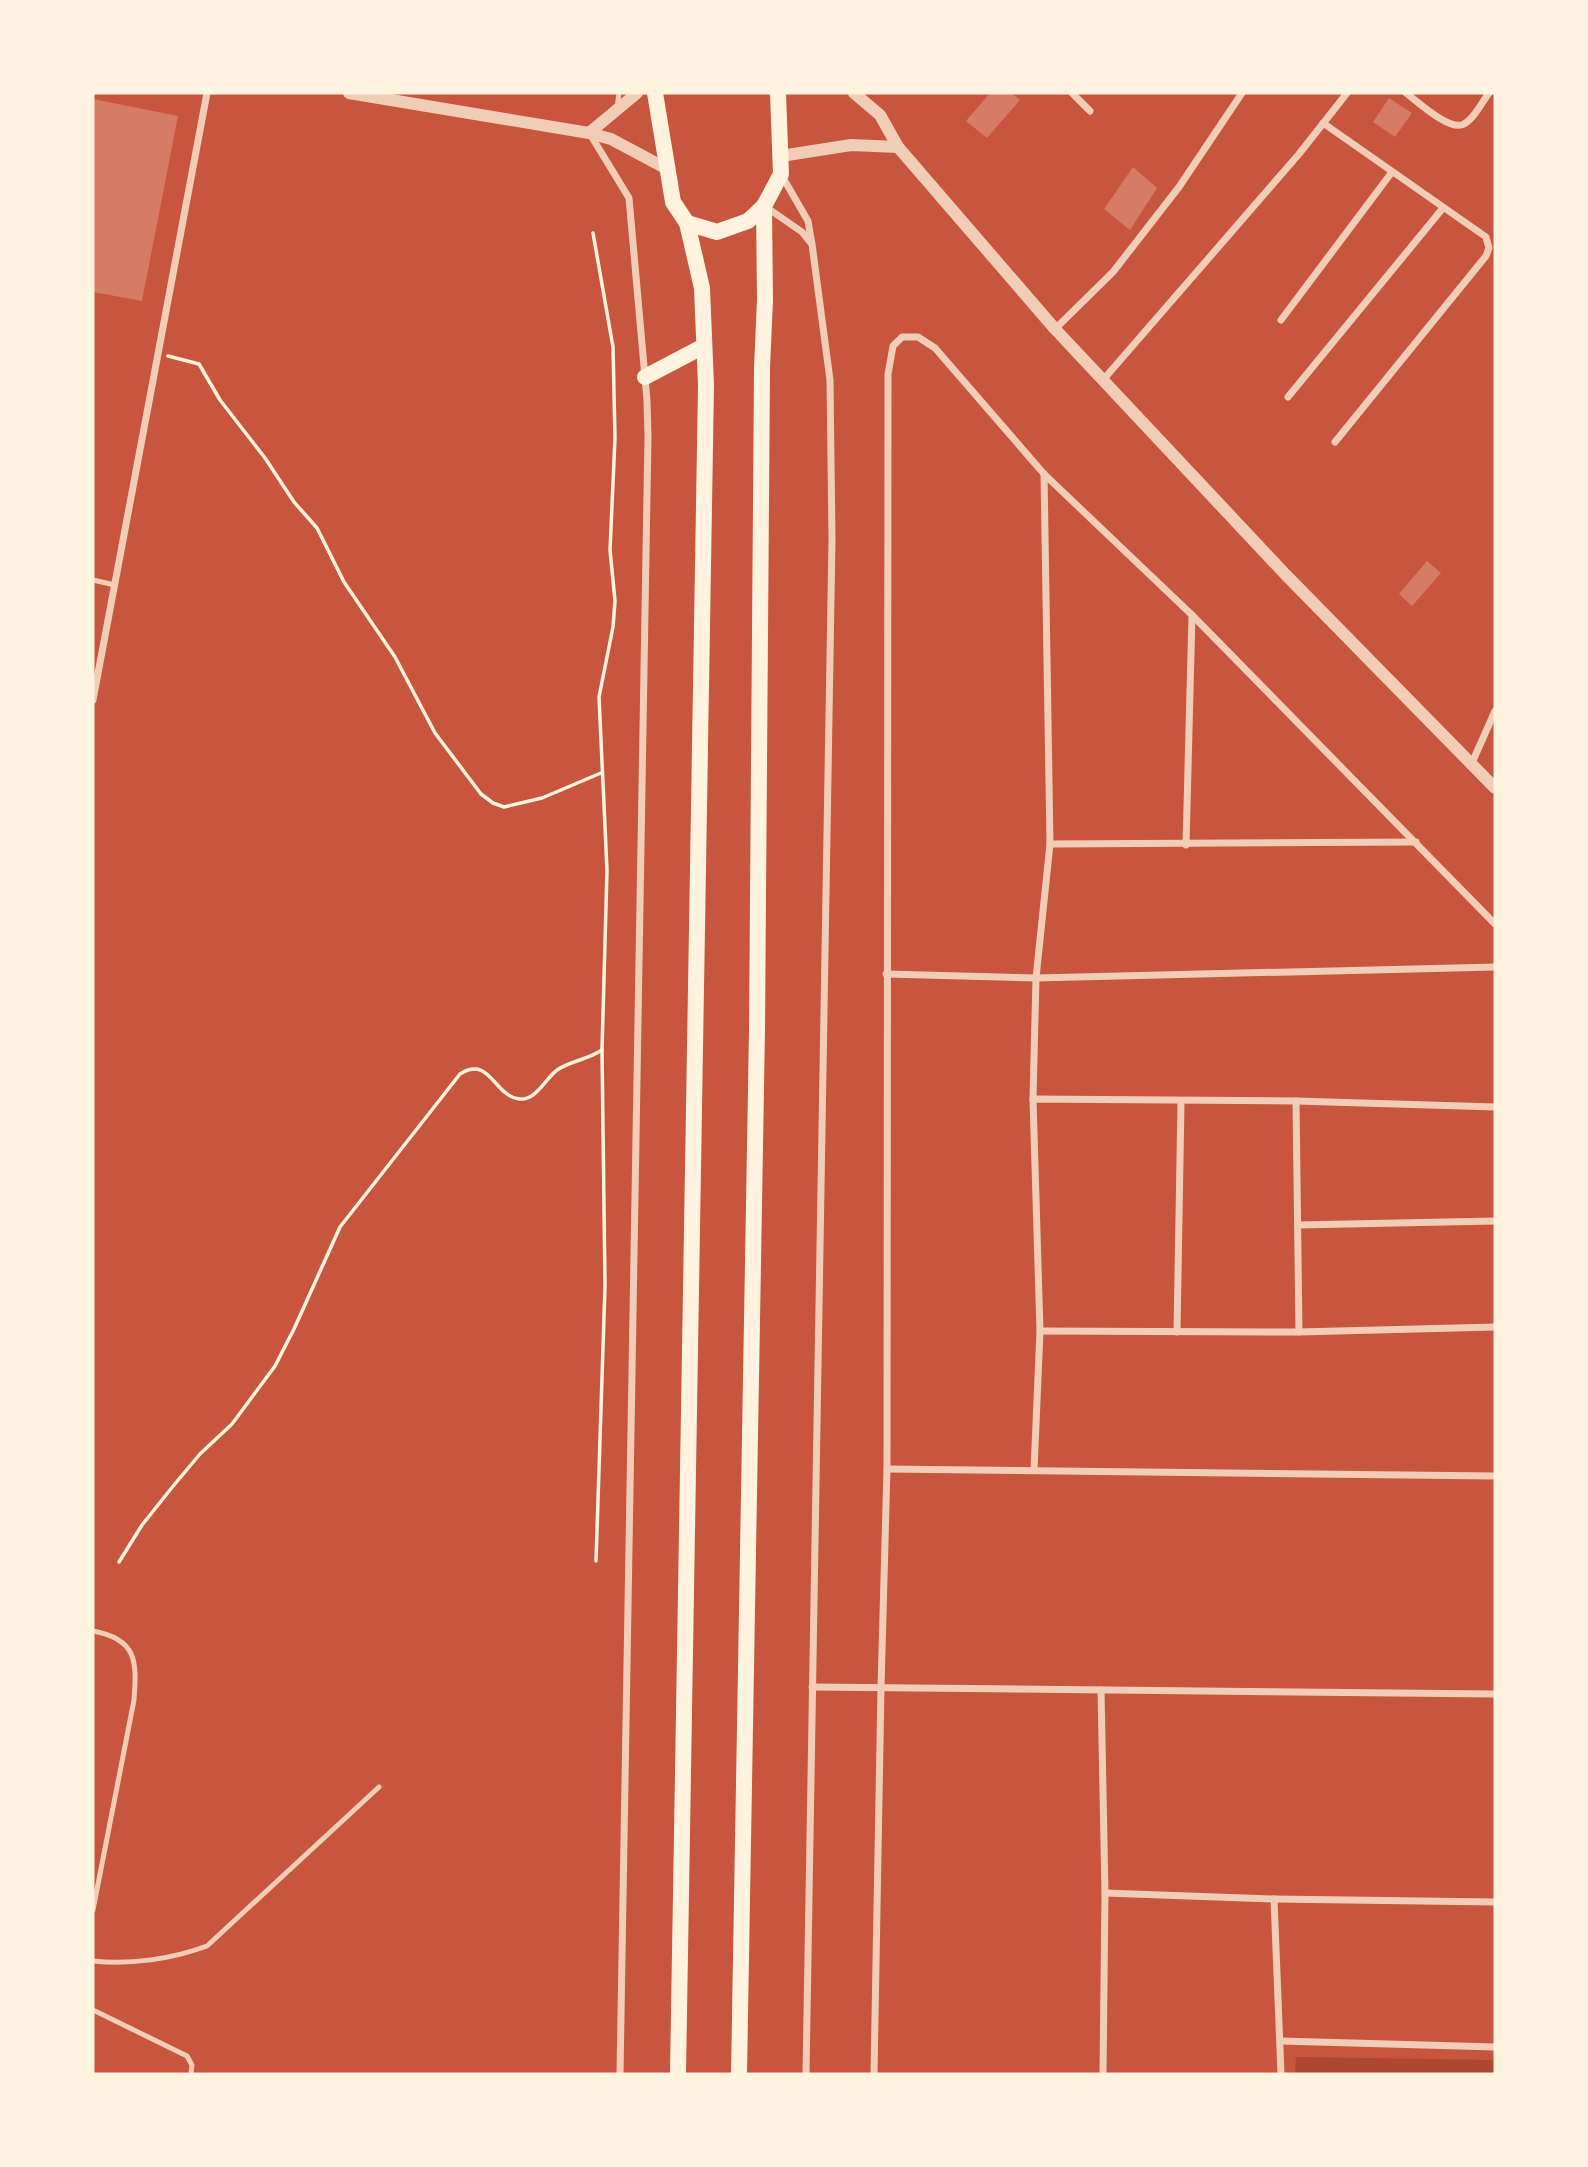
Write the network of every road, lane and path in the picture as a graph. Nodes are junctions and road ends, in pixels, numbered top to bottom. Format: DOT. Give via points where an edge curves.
graph roads {
  1 [pos="207,93"];
  2 [pos="349,93"];
  3 [pos="619,93"];
  4 [pos="637,93"];
  5 [pos="655,93"];
  6 [pos="778,93"];
  7 [pos="854,93"];
  8 [pos="1072,93"];
  9 [pos="1242,93"];
  10 [pos="1347,93"];
  11 [pos="1406,93"];
  12 [pos="1489,93"];
  13 [pos="617,111"];
  14 [pos="1090,111"];
  15 [pos="1323,123"];
  16 [pos="589,132"];
  17 [pos="898,147"];
  18 [pos="781,156"];
  19 [pos="669,170"];
  20 [pos="1392,172"];
  21 [pos="781,174"];
  22 [pos="764,206"];
  23 [pos="1443,208"];
  24 [pos="687,223"];
  25 [pos="593,233"];
  26 [pos="812,244"];
  27 [pos="1281,320"];
  28 [pos="1055,329"];
  29 [pos="704,346"];
  30 [pos="159,354"];
  31 [pos="645,377"];
  32 [pos="1103,380"];
  33 [pos="1288,397"];
  34 [pos="1335,442"];
  35 [pos="1044,474"];
  36 [pos="93,580"];
  37 [pos="115,585"];
  38 [pos="1192,615"];
  39 [pos="93,700"];
  40 [pos="1495,711"];
  41 [pos="1472,763"];
  42 [pos="601,773"];
  43 [pos="1495,788"];
  44 [pos="1416,842"];
  45 [pos="1050,844"];
  46 [pos="1186,845"];
  47 [pos="1495,924"];
  48 [pos="1495,967"];
  49 [pos="887,974"];
  50 [pos="1036,978"];
  51 [pos="601,1050"];
  52 [pos="1033,1099"];
  53 [pos="1296,1101"];
  54 [pos="1181,1102"];
  55 [pos="1495,1107"];
  56 [pos="1495,1221"];
  57 [pos="1297,1225"];
  58 [pos="1495,1327"];
  59 [pos="1040,1331"];
  60 [pos="1177,1332"];
  61 [pos="1299,1332"];
  62 [pos="887,1469"];
  63 [pos="1034,1470"];
  64 [pos="1495,1476"];
  65 [pos="596,1561"];
  66 [pos="119,1562"];
  67 [pos="93,1631"];
  68 [pos="812,1687"];
  69 [pos="881,1688"];
  70 [pos="1101,1690"];
  71 [pos="1495,1694"];
  72 [pos="379,1787"];
  73 [pos="1105,1893"];
  74 [pos="1274,1899"];
  75 [pos="1495,1902"];
  76 [pos="93,1910"];
  77 [pos="93,1961"];
  78 [pos="93,2010"];
  79 [pos="1280,2042"];
  80 [pos="1495,2047"];
  81 [pos="191,2074"];
  82 [pos="620,2074"];
  83 [pos="678,2074"];
  84 [pos="739,2074"];
  85 [pos="806,2074"];
  86 [pos="874,2074"];
  87 [pos="1102,2074"];
  88 [pos="1281,2074"];
  1 -- 30 [label="street"];
  2 -- 16 [label="street"];
  3 -- 13 [label="lane"];
  4 -- 13 [label="street"];
  5 -- 19 [label="main road"];
  6 -- 18 [label="main road"];
  7 -- 17 [label="street" via="880,115"];
  8 -- 14 [label="street"];
  9 -- 28 [label="street" via="1179,187 1113,272"];
  10 -- 15 [label="street"];
  11 -- 12 [label="street" via="1449,125 1459,126 1466,124"];
  13 -- 16 [label="street"];
  15 -- 20 [label="street"];
  15 -- 32 [label="street"];
  16 -- 19 [label="street"];
  16 -- 31 [label="street" via="629,198"];
  17 -- 18 [label="street" via="851,145"];
  17 -- 28 [label="street"];
  18 -- 21 [label="main road"];
  19 -- 24 [label="main road" via="673,202"];
  20 -- 23 [label="street"];
  20 -- 27 [label="street"];
  21 -- 22 [label="main road"];
  21 -- 26 [label="street" via="808,221"];
  22 -- 24 [label="main road" via="748,221 717,232"];
  22 -- 26 [label="street"];
  22 -- 84 [label="main road"];
  23 -- 33 [label="street"];
  23 -- 34 [label="street" via="1486,237 1486,256"];
  24 -- 29 [label="main road" via="702,288"];
  25 -- 42 [label="path" via="613,347 615,425 610,550 615,601 599,697"];
  26 -- 68 [label="street" via="830,380 832,539"];
  28 -- 32 [label="street"];
  29 -- 31 [label="main road"];
  29 -- 83 [label="main road"];
  30 -- 37 [label="street"];
  30 -- 42 [label="path" via="199,364 206,373 220,400 317,528 344,582 395,657 435,733 481,794 505,807 542,798"];
  31 -- 82 [label="street" via="649,436"];
  32 -- 41 [label="street"];
  35 -- 38 [label="street"];
  35 -- 45 [label="street"];
  35 -- 49 [label="street" via="935,348 918,337 902,337 893,346 888,374"];
  36 -- 37 [label="lane"];
  37 -- 39 [label="street"];
  38 -- 44 [label="street"];
  38 -- 46 [label="street"];
  40 -- 41 [label="street"];
  41 -- 43 [label="street"];
  42 -- 51 [label="path" via="607,870"];
  44 -- 46 [label="street"];
  44 -- 47 [label="street"];
  45 -- 46 [label="street"];
  45 -- 50 [label="street"];
  48 -- 50 [label="street"];
  49 -- 50 [label="street"];
  49 -- 62 [label="street"];
  50 -- 52 [label="street"];
  51 -- 65 [label="path" via="605,1286"];
  51 -- 66 [label="path" via="559,1069 523,1099 511,1097 483,1071 471,1069 460,1074 340,1227 275,1366 232,1424 200,1454 142,1525"];
  52 -- 54 [label="street"];
  52 -- 59 [label="street"];
  53 -- 54 [label="street"];
  53 -- 55 [label="street"];
  53 -- 57 [label="street"];
  54 -- 60 [label="street"];
  56 -- 57 [label="street"];
  57 -- 61 [label="street"];
  58 -- 61 [label="street"];
  59 -- 60 [label="street"];
  59 -- 63 [label="street"];
  60 -- 61 [label="street"];
  62 -- 63 [label="street"];
  62 -- 69 [label="street"];
  63 -- 64 [label="street"];
  67 -- 76 [label="lane" via="110,1634 130,1648 137,1671"];
  68 -- 69 [label="street"];
  68 -- 85 [label="street"];
  69 -- 70 [label="street"];
  69 -- 86 [label="street"];
  70 -- 71 [label="street"];
  70 -- 73 [label="street"];
  72 -- 77 [label="lane" via="207,1946 124,1964"];
  73 -- 74 [label="street"];
  73 -- 87 [label="street"];
  74 -- 75 [label="street"];
  74 -- 79 [label="street"];
  78 -- 81 [label="lane" via="187,2056"];
  79 -- 80 [label="street"];
  79 -- 88 [label="street"];
}
